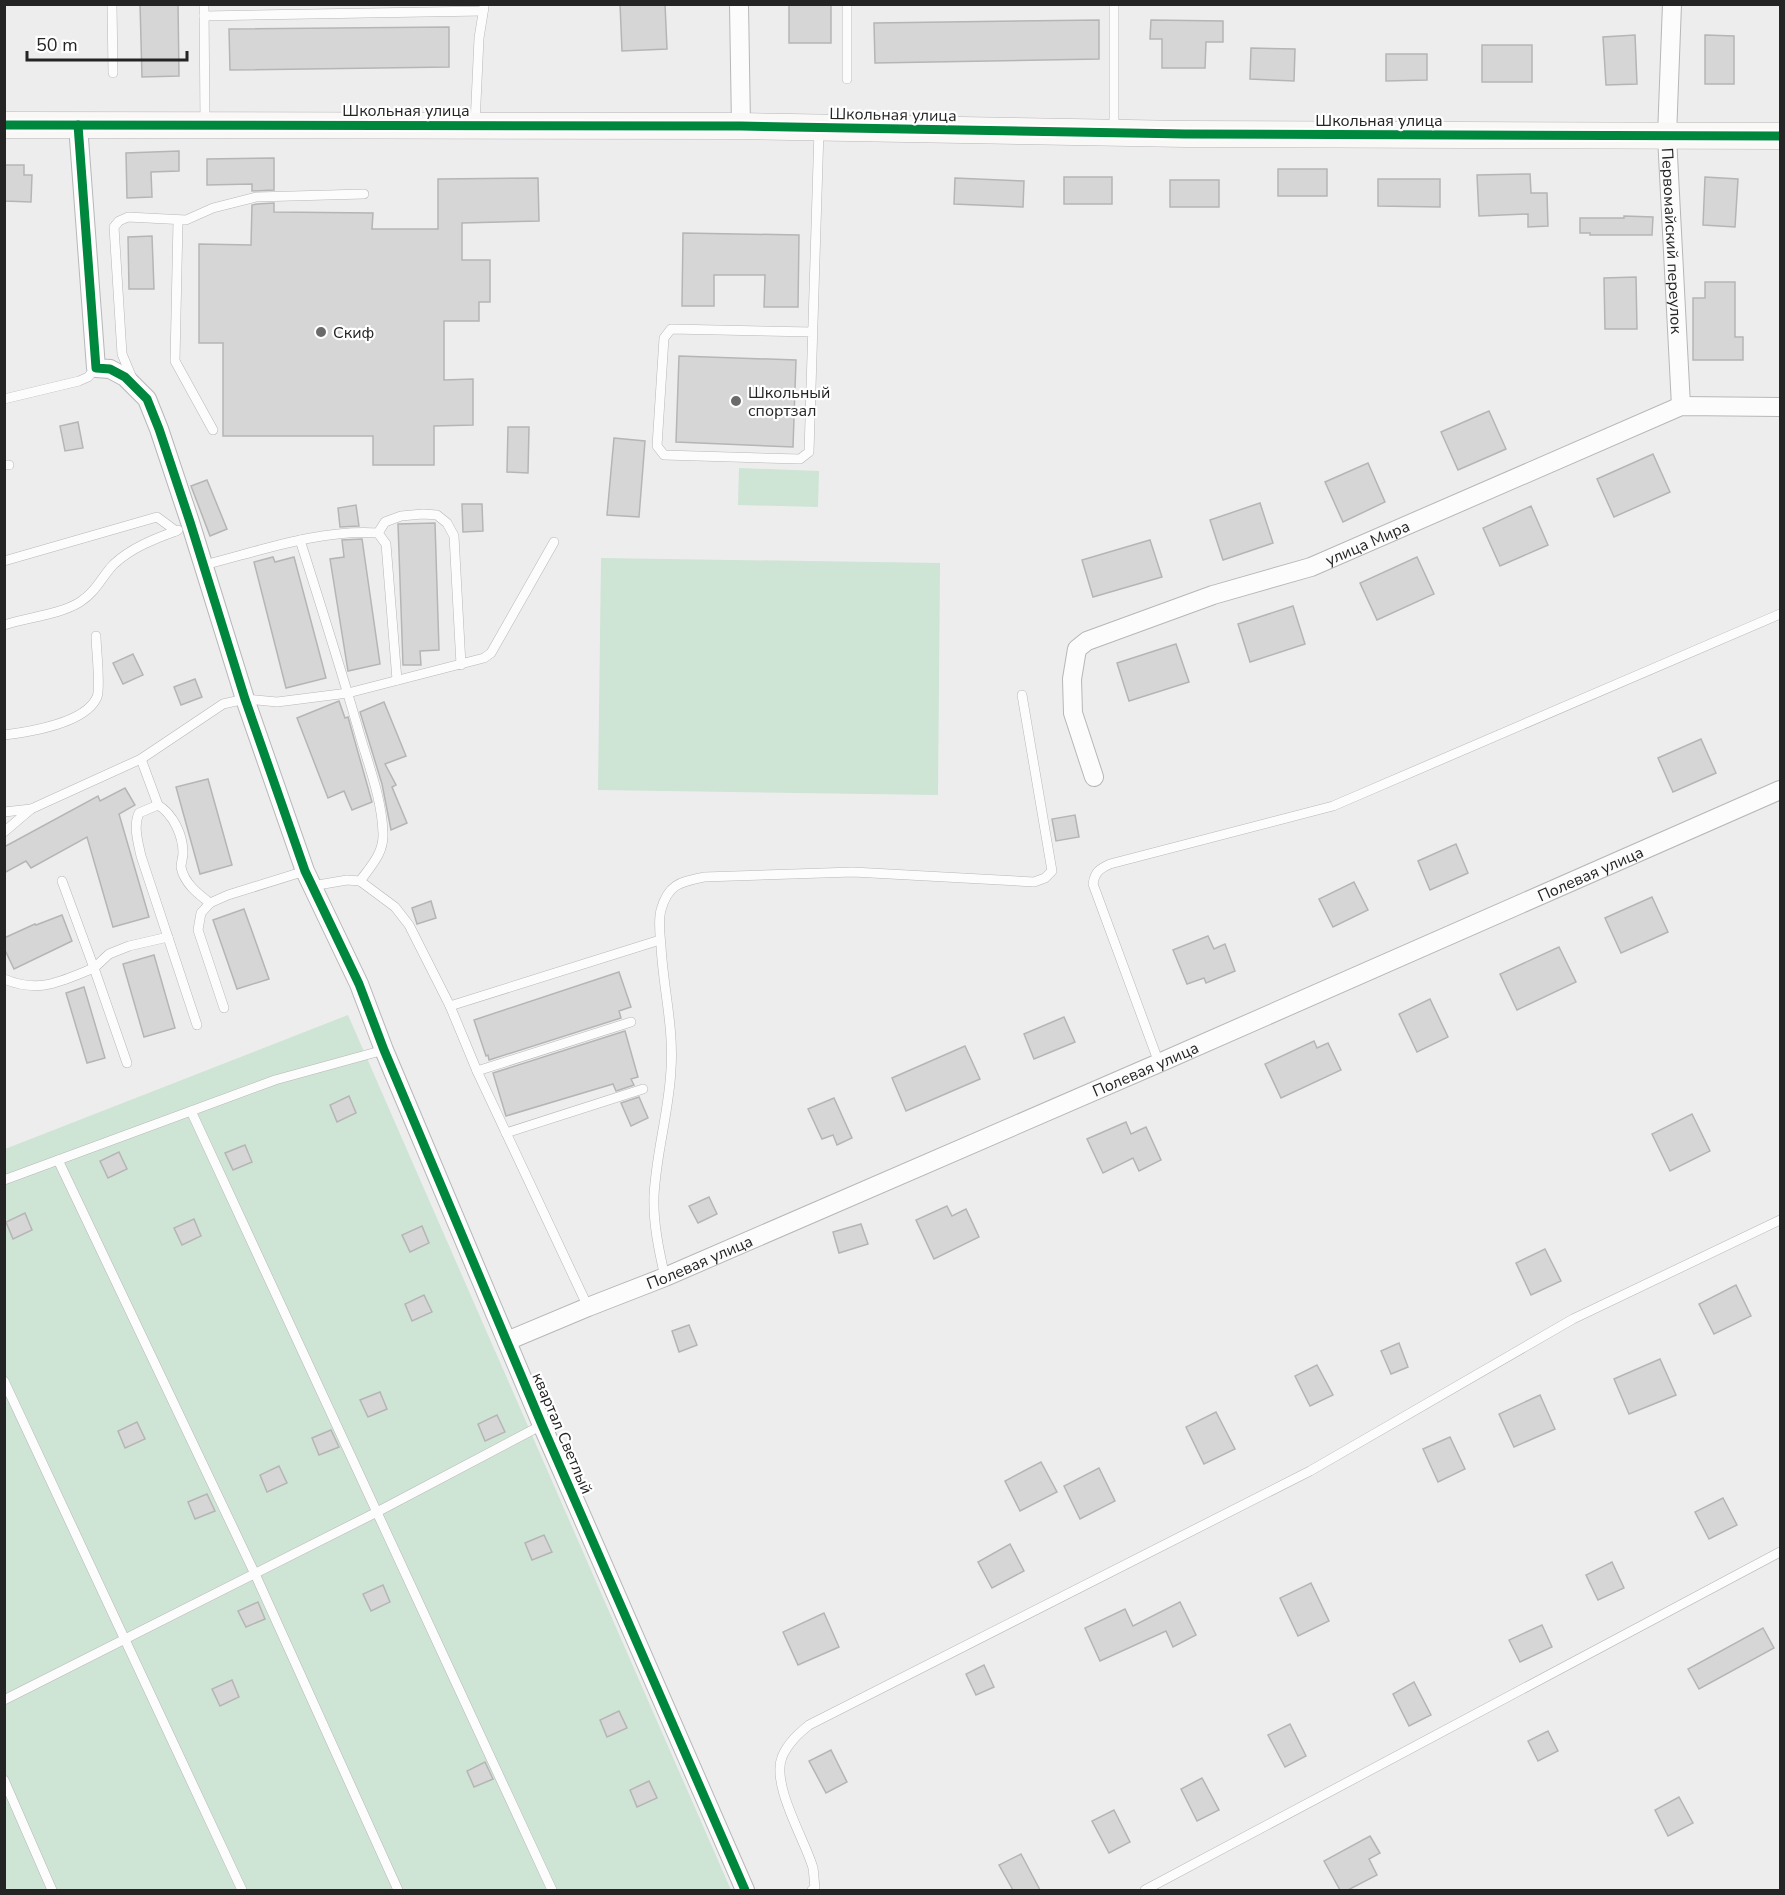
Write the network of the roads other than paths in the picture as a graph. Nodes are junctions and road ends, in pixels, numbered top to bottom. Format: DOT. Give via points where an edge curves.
graph roads {
  1 [pos="112,4"];
  2 [pos="204,4"];
  3 [pos="739,4"];
  4 [pos="847,4"];
  5 [pos="1114,4"];
  6 [pos="1672,4"];
  7 [pos="483,8"];
  8 [pos="204,16"];
  9 [pos="113,73"];
  10 [pos="847,80"];
  11 [pos="475,124"];
  12 [pos="4,125"];
  13 [pos="78,125"];
  14 [pos="205,126"];
  15 [pos="741,126"];
  16 [pos="819,127"];
  17 [pos="1114,133"];
  18 [pos="1668,136"];
  19 [pos="1780,136"];
  20 [pos="364,194"];
  21 [pos="178,221"];
  22 [pos="813,332"];
  23 [pos="96,368"];
  24 [pos="135,386"];
  25 [pos="4,399"];
  26 [pos="1681,406"];
  27 [pos="1780,407"];
  28 [pos="213,430"];
  29 [pos="183,527"];
  30 [pos="378,533"];
  31 [pos="300,540"];
  32 [pos="554,542"];
  33 [pos="4,561"];
  34 [pos="204,565"];
  35 [pos="1780,614"];
  36 [pos="4,625"];
  37 [pos="96,636"];
  38 [pos="461,665"];
  39 [pos="398,680"];
  40 [pos="348,693"];
  41 [pos="1022,695"];
  42 [pos="245,699"];
  43 [pos="4,735"];
  44 [pos="141,759"];
  45 [pos="1094,777"];
  46 [pos="1780,790"];
  47 [pos="158,805"];
  48 [pos="31,809"];
  49 [pos="4,812"];
  50 [pos="4,832"];
  51 [pos="309,878"];
  52 [pos="62,881"];
  53 [pos="360,881"];
  54 [pos="210,903"];
  55 [pos="168,937"];
  56 [pos="660,940"];
  57 [pos="94,968"];
  58 [pos="4,980"];
  59 [pos="450,1006"];
  60 [pos="224,1008"];
  61 [pos="631,1022"];
  62 [pos="197,1025"];
  63 [pos="384,1050"];
  64 [pos="127,1063"];
  65 [pos="1159,1063"];
  66 [pos="477,1071"];
  67 [pos="643,1089"];
  68 [pos="191,1111"];
  69 [pos="506,1133"];
  70 [pos="58,1160"];
  71 [pos="4,1180"];
  72 [pos="1780,1220"];
  73 [pos="664,1277"];
  74 [pos="588,1307"];
  75 [pos="507,1341"];
  76 [pos="4,1381"];
  77 [pos="542,1425"];
  78 [pos="377,1512"];
  79 [pos="1780,1552"];
  80 [pos="255,1574"];
  81 [pos="126,1639"];
  82 [pos="4,1700"];
  83 [pos="4,1780"];
  84 [pos="52,1890"];
  85 [pos="242,1890"];
  86 [pos="398,1890"];
  87 [pos="552,1890"];
  88 [pos="745,1890"];
  89 [pos="812,1890"];
  90 [pos="1145,1890"];
  1 -- 9 [label="lane"];
  2 -- 8 [label="lane"];
  3 -- 15 [label="street"];
  4 -- 10 [label="lane"];
  5 -- 17 [label="lane"];
  6 -- 18 [label="street, Первомайский переулок"];
  7 -- 8 [label="lane"];
  7 -- 11 [label="lane"];
  8 -- 14 [label="lane"];
  11 -- 14 [label="street, Школьная улица"];
  11 -- 15 [label="street, Школьная улица"];
  12 -- 13 [label="street, Школьная улица"];
  13 -- 14 [label="street, Школьная улица"];
  13 -- 23 [label="street"];
  15 -- 16 [label="street, Школьная улица"];
  16 -- 17 [label="street, Школьная улица"];
  16 -- 22 [label="lane"];
  17 -- 18 [label="street, Школьная улица"];
  18 -- 19 [label="street, Школьная улица"];
  18 -- 26 [label="street, Первомайский переулок"];
  20 -- 21 [label="lane" via="256,197"];
  21 -- 24 [label="lane" via="128,217 114,227 122,354"];
  21 -- 28 [label="lane" via="175,361"];
  22 -- 22 [label="lane" via="809,452 800,459 664,455 657,446 664,338 671,329"];
  23 -- 24 [label="street" via="110,369"];
  23 -- 25 [label="lane" via="79,381"];
  24 -- 29 [label="street, квартал Светлый" via="147,399 159,429"];
  26 -- 27 [label="street, улица Мира"];
  26 -- 45 [label="street, улица Мира" via="1311,567 1213,595 1087,641 1077,649 1072,679 1073,713"];
  29 -- 33 [label="lane" via="157,517"];
  29 -- 34 [label="street, квартал Светлый"];
  29 -- 36 [label="lane" via="127,554 80,602"];
  30 -- 31 [label="lane"];
  30 -- 38 [label="lane" via="385,522 401,516 437,515 447,523 454,536"];
  30 -- 39 [label="lane" via="386,544"];
  31 -- 34 [label="lane"];
  31 -- 40 [label="lane"];
  32 -- 38 [label="lane" via="490,653"];
  34 -- 42 [label="street, квартал Светлый"];
  35 -- 65 [label="lane" via="1333,806 1099,870 1094,884"];
  37 -- 43 [label="lane" via="98,695 92,704 71,719 35,731"];
  38 -- 39 [label="lane"];
  39 -- 40 [label="lane"];
  40 -- 42 [label="lane" via="277,702"];
  40 -- 53 [label="lane" via="384,834 379,856"];
  41 -- 56 [label="lane" via="1052,871 1045,878 1034,882 853,872 704,877 681,881 668,893 660,912"];
  42 -- 44 [label="lane" via="224,704"];
  42 -- 51 [label="street, квартал Светлый"];
  44 -- 47 [label="lane"];
  44 -- 48 [label="lane"];
  46 -- 65 [label="street, Полевая улица"];
  47 -- 54 [label="lane" via="173,820 183,851 181,866 185,877"];
  47 -- 55 [label="lane" via="140,813 136,820 137,838"];
  48 -- 49 [label="lane"];
  48 -- 50 [label="lane"];
  51 -- 53 [label="lane"];
  51 -- 54 [label="lane" via="228,895"];
  51 -- 63 [label="street, квартал Светлый" via="359,984"];
  52 -- 57 [label="lane"];
  53 -- 59 [label="lane" via="395,907 409,925"];
  54 -- 60 [label="lane" via="201,913 198,930"];
  55 -- 57 [label="lane" via="109,954"];
  55 -- 62 [label="lane"];
  56 -- 59 [label="lane"];
  56 -- 73 [label="lane" via="671,1069 654,1196"];
  57 -- 58 [label="lane" via="42,986"];
  57 -- 64 [label="lane"];
  59 -- 66 [label="lane"];
  61 -- 66 [label="lane"];
  63 -- 68 [label="lane" via="275,1080"];
  63 -- 75 [label="street, квартал Светлый"];
  65 -- 73 [label="street, Полевая улица"];
  66 -- 69 [label="lane"];
  67 -- 69 [label="lane"];
  68 -- 70 [label="lane"];
  68 -- 78 [label="lane"];
  69 -- 74 [label="lane"];
  70 -- 71 [label="lane"];
  70 -- 80 [label="lane"];
  72 -- 89 [label="lane" via="1574,1319 1310,1471 809,1725 792,1740 782,1758 780,1774 789,1809 813,1868"];
  73 -- 74 [label="street, Полевая улица"];
  74 -- 75 [label="street, Полевая улица"];
  75 -- 77 [label="street, квартал Светлый"];
  76 -- 81 [label="lane"];
  77 -- 78 [label="lane"];
  77 -- 88 [label="street, квартал Светлый"];
  78 -- 80 [label="lane"];
  78 -- 87 [label="lane"];
  79 -- 90 [label="lane"];
  80 -- 81 [label="lane"];
  80 -- 86 [label="lane"];
  81 -- 82 [label="lane"];
  81 -- 85 [label="lane"];
  83 -- 84 [label="lane"];
}
